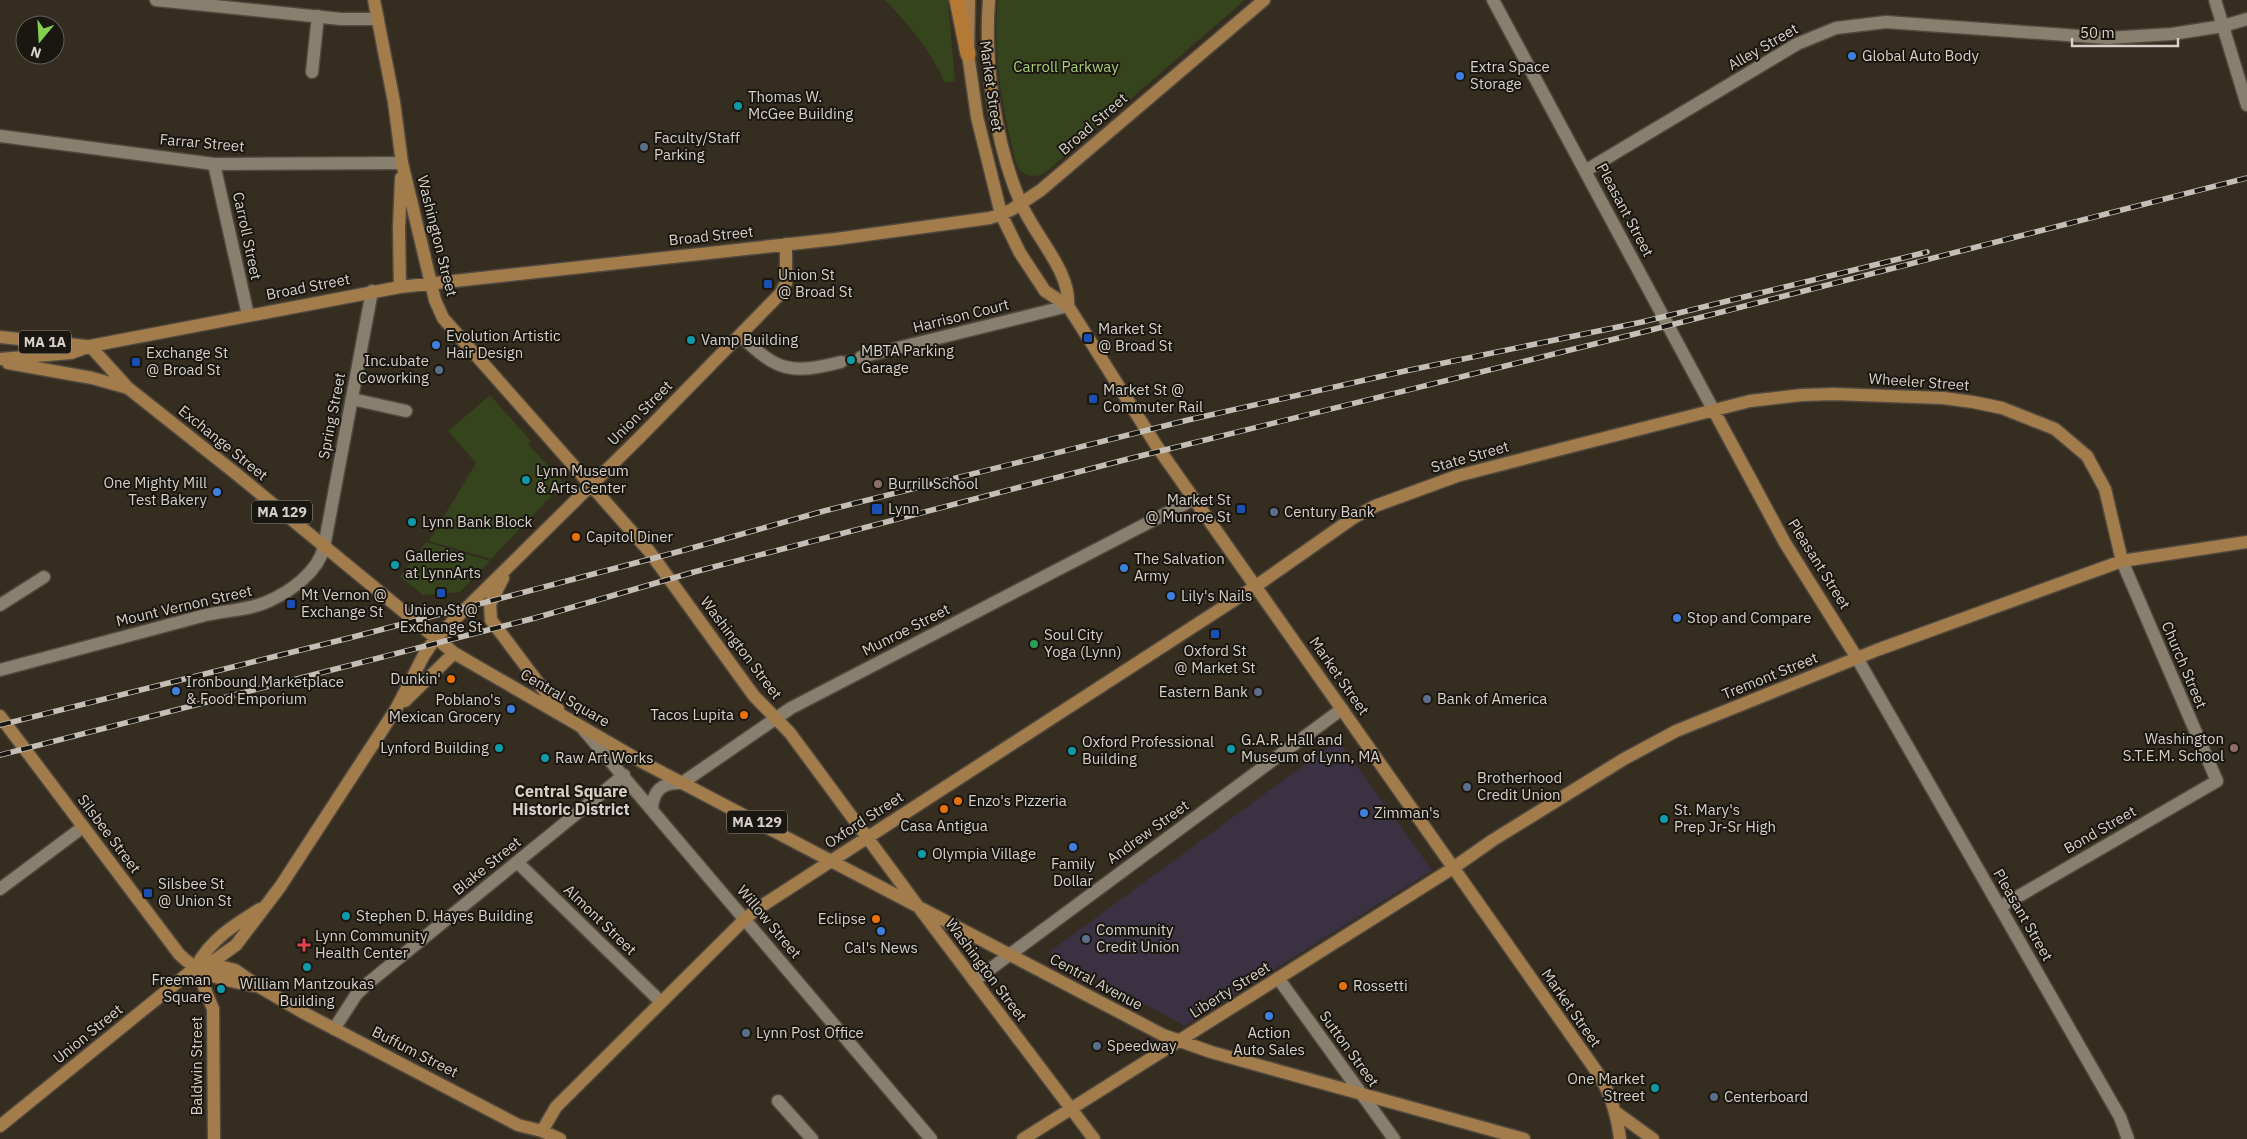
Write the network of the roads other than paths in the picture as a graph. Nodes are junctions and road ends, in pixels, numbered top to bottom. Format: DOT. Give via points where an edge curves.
graph roads {
  1 [pos="156,0"];
  2 [pos="374,0"];
  3 [pos="957,0"];
  4 [pos="969,0"];
  5 [pos="989,0"];
  6 [pos="1264,0"];
  7 [pos="1493,0"];
  8 [pos="2215,0"];
  9 [pos="318,16"];
  10 [pos="378,19"];
  11 [pos="2247,19"];
  12 [pos="2223,26"];
  13 [pos="968,54"];
  14 [pos="312,72"];
  15 [pos="2247,105"];
  16 [pos="0,136"];
  17 [pos="402,163"];
  18 [pos="214,164"];
  19 [pos="1585,171"];
  20 [pos="1021,204"];
  21 [pos="1001,214"];
  22 [pos="786,244"];
  23 [pos="431,283"];
  24 [pos="400,287"];
  25 [pos="372,292"];
  26 [pos="1068,306"];
  27 [pos="248,315"];
  28 [pos="740,335"];
  29 [pos="0,337"];
  30 [pos="90,346"];
  31 [pos="861,357"];
  32 [pos="0,360"];
  33 [pos="841,362"];
  34 [pos="128,388"];
  35 [pos="352,399"];
  36 [pos="406,411"];
  37 [pos="1714,411"];
  38 [pos="591,485"];
  39 [pos="1194,499"];
  40 [pos="2247,542"];
  41 [pos="324,547"];
  42 [pos="2122,561"];
  43 [pos="512,563"];
  44 [pos="44,577"];
  45 [pos="1256,586"];
  46 [pos="0,605"];
  47 [pos="435,639"];
  48 [pos="454,653"];
  49 [pos="1857,658"];
  50 [pos="0,670"];
  51 [pos="396,709"];
  52 [pos="1342,709"];
  53 [pos="0,716"];
  54 [pos="562,716"];
  55 [pos="775,717"];
  56 [pos="581,727"];
  57 [pos="624,775"];
  58 [pos="2217,781"];
  59 [pos="682,783"];
  60 [pos="652,809"];
  61 [pos="84,827"];
  62 [pos="867,838"];
  63 [pos="831,861"];
  64 [pos="517,862"];
  65 [pos="1453,868"];
  66 [pos="0,889"];
  67 [pos="917,905"];
  68 [pos="2000,907"];
  69 [pos="744,919"];
  70 [pos="1010,955"];
  71 [pos="196,967"];
  72 [pos="1278,978"];
  73 [pos="974,981"];
  74 [pos="660,1002"];
  75 [pos="334,1029"];
  76 [pos="1179,1042"];
  77 [pos="1362,1094"];
  78 [pos="778,1100"];
  79 [pos="1072,1110"];
  80 [pos="1617,1113"];
  81 [pos="0,1126"];
  82 [pos="541,1135"];
  83 [pos="214,1139"];
  84 [pos="560,1139"];
  85 [pos="812,1139"];
  86 [pos="931,1139"];
  87 [pos="1023,1139"];
  88 [pos="1094,1139"];
  89 [pos="1394,1139"];
  90 [pos="1524,1139"];
  91 [pos="1620,1139"];
  92 [pos="1653,1139"];
  93 [pos="2128,1139"];
  1 -- 9 [label="street"];
  2 -- 10 [label="main road, Washington Street"];
  3 -- 13 [label="highway"];
  4 -- 13 [label="main road, Market Street"];
  5 -- 20 [label="main road, Market Street" via="987,39 991,85"];
  6 -- 20 [label="main road, Broad Street / MA 1A"];
  7 -- 19 [label="street, Pleasant Street"];
  8 -- 12 [label="street"];
  9 -- 10 [label="street"];
  9 -- 14 [label="street"];
  10 -- 17 [label="main road, Washington Street"];
  11 -- 12 [label="street, Alley Street"];
  12 -- 15 [label="street"];
  12 -- 19 [label="street, Alley Street" via="2172,34 2107,38 1886,22 1836,28 1797,44"];
  13 -- 21 [label="main road, Market Street" via="976,111"];
  16 -- 18 [label="street, Farrar Street"];
  17 -- 18 [label="street, Farrar Street"];
  17 -- 23 [label="main road, Washington Street"];
  17 -- 24 [label="main road, Washington Street"];
  18 -- 27 [label="street, Carroll Street"];
  19 -- 37 [label="street, Pleasant Street"];
  20 -- 21 [label="main road, Broad Street / MA 1A"];
  20 -- 26 [label="main road, Market Street" via="1063,277 1068,290"];
  21 -- 22 [label="main road, Broad Street / MA 1A" via="970,222"];
  21 -- 26 [label="main road, Market Street" via="1016,247 1040,285"];
  22 -- 23 [label="main road, Broad Street / MA 1A"];
  22 -- 28 [label="main road, Union Street" via="785,285"];
  23 -- 24 [label="main road, Broad Street / MA 1A"];
  23 -- 38 [label="main road, Washington Street / MA 129" via="437,307 447,323"];
  24 -- 25 [label="main road, Broad Street / MA 1A"];
  25 -- 27 [label="main road, Broad Street / MA 1A"];
  25 -- 35 [label="street, Spring Street"];
  26 -- 31 [label="street, Harrison Court"];
  26 -- 39 [label="main road, Market Street"];
  27 -- 30 [label="main road, Broad Street / MA 1A"];
  28 -- 33 [label="street" via="757,352 779,366 802,370"];
  28 -- 38 [label="main road, Union Street"];
  29 -- 30 [label="main road, Broad Street / MA 1A"];
  30 -- 32 [label="main road, Broad Street / MA 1A" via="61,354"];
  30 -- 34 [label="main road, Exchange Street"];
  32 -- 34 [label="main road, Exchange Street / MA 129"];
  34 -- 41 [label="main road, Exchange Street / MA 129"];
  35 -- 36 [label="street"];
  35 -- 41 [label="street, Spring Street"];
  37 -- 42 [label="main road, Wheeler Street" via="1750,401 1834,394 1943,398 2002,408 2055,429 2087,456 2105,489"];
  37 -- 45 [label="main road, State Street" via="1474,471 1427,486 1353,518"];
  37 -- 49 [label="main road, Pleasant Street" via="1785,543"];
  38 -- 43 [label="main road, Union Street"];
  38 -- 55 [label="main road, Washington Street / MA 129" via="649,551 754,696"];
  39 -- 45 [label="main road, Market Street"];
  39 -- 55 [label="street, Munroe Street"];
  40 -- 42 [label="main road, Tremont Street"];
  41 -- 47 [label="main road, Exchange Street / MA 129"];
  41 -- 50 [label="street, Mount Vernon Street" via="317,565 305,577 262,604 210,614"];
  42 -- 49 [label="main road, Tremont Street"];
  42 -- 58 [label="street, Church Street"];
  43 -- 47 [label="main road, Union Street"];
  43 -- 54 [label="main road" via="493,597 491,620"];
  44 -- 46 [label="street"];
  45 -- 52 [label="main road, Market Street"];
  45 -- 62 [label="main road, Oxford Street"];
  47 -- 48 [label="main road, Central Square / MA 129"];
  47 -- 51 [label="main road, Union Street"];
  48 -- 51 [label="main road, Union Street"];
  48 -- 54 [label="main road, Central Square / MA 129"];
  49 -- 65 [label="main road, Tremont Street" via="1657,740"];
  49 -- 68 [label="street, Pleasant Street"];
  51 -- 71 [label="main road, Union Street" via="265,906 216,939"];
  52 -- 65 [label="main road, Market Street"];
  52 -- 70 [label="street, Andrew Street"];
  53 -- 61 [label="main road, Silsbee Street"];
  54 -- 56 [label="main road, Central Square / MA 129"];
  55 -- 59 [label="street, Munroe Street"];
  55 -- 62 [label="main road, Washington Street / MA 129"];
  56 -- 57 [label="street, Willow Street"];
  56 -- 59 [label="main road, Central Square / MA 129"];
  57 -- 60 [label="street, Willow Street"];
  57 -- 64 [label="street, Blake Street"];
  58 -- 68 [label="street, Bond Street"];
  59 -- 60 [label="street, Munroe Street" via="671,782 661,787 654,796"];
  59 -- 63 [label="main road, Central Avenue / MA 129"];
  60 -- 69 [label="street, Willow Street"];
  61 -- 66 [label="street"];
  61 -- 71 [label="main road, Silsbee Street" via="176,950"];
  62 -- 63 [label="main road, Oxford Street"];
  62 -- 67 [label="main road, Washington Street / MA 129"];
  63 -- 67 [label="main road, Central Avenue / MA 129"];
  63 -- 69 [label="main road, Oxford Street"];
  64 -- 74 [label="street, Almont Street"];
  64 -- 75 [label="street, Blake Street" via="367,984"];
  65 -- 72 [label="main road, Liberty Street"];
  65 -- 80 [label="main road, Market Street" via="1601,1078"];
  67 -- 70 [label="main road, Central Avenue"];
  67 -- 73 [label="main road, Washington Street / MA 129"];
  68 -- 93 [label="street, Pleasant Street" via="2123,1122"];
  69 -- 74 [label="main road, Oxford Street"];
  69 -- 86 [label="street, Willow Street"];
  70 -- 73 [label="street, Andrew Street"];
  70 -- 76 [label="main road, Central Avenue"];
  71 -- 75 [label="main road, Buffum Street" via="229,968"];
  71 -- 81 [label="main road, Union Street"];
  71 -- 83 [label="main road, Baldwin Street" via="213,1009"];
  72 -- 76 [label="main road, Liberty Street"];
  72 -- 77 [label="street, Sutton Street"];
  73 -- 79 [label="main road, Washington Street / MA 129"];
  74 -- 82 [label="main road, Oxford Street" via="556,1107"];
  75 -- 82 [label="main road, Buffum Street"];
  76 -- 77 [label="main road, Central Avenue"];
  76 -- 79 [label="main road, Liberty Street"];
  77 -- 89 [label="street, Sutton Street"];
  77 -- 90 [label="main road, Central Avenue"];
  78 -- 85 [label="street"];
  79 -- 87 [label="main road, Liberty Street"];
  79 -- 88 [label="main road, Washington Street / MA 129"];
  80 -- 91 [label="main road, Market Street"];
  80 -- 92 [label="main road, Market Street"];
  82 -- 84 [label="main road, Buffum Street"];
}
